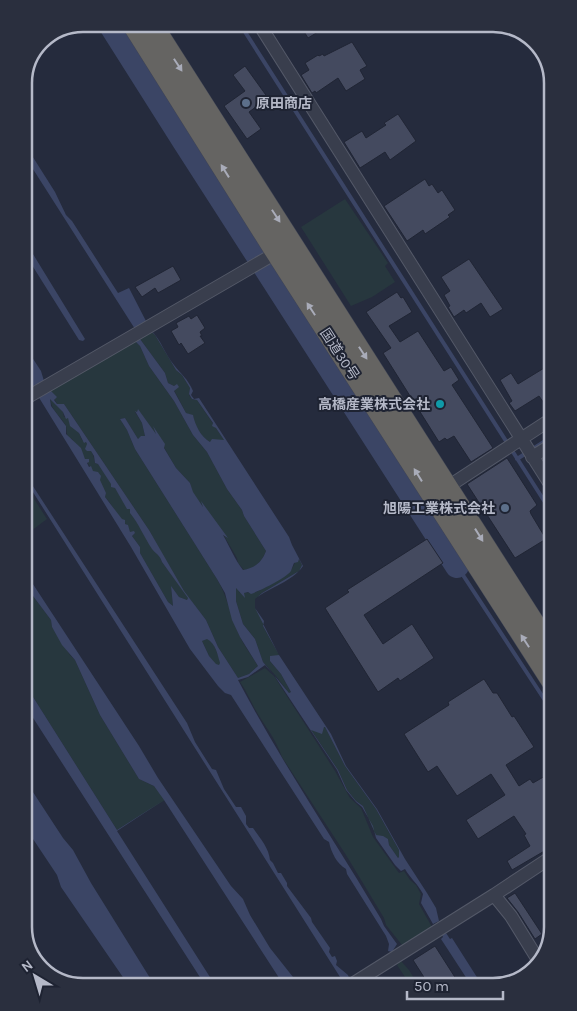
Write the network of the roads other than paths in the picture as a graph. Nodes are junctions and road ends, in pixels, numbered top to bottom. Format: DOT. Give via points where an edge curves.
graph roads {
  1 [pos="137,32"];
  2 [pos="157,32"];
  3 [pos="264,32"];
  4 [pos="279,252"];
  5 [pos="33,394"];
  6 [pos="544,426"];
  7 [pos="544,446"];
  8 [pos="521,447"];
  9 [pos="544,476"];
  10 [pos="440,492"];
  11 [pos="544,639"];
  12 [pos="544,668"];
  13 [pos="544,862"];
  14 [pos="494,895"];
  15 [pos="536,956"];
  16 [pos="362,978"];
  4 -- 1 [label="highway, 国道30号, one-way"];
  2 -- 4 [label="highway, 国道30号, one-way"];
  3 -- 8 [label="street"];
  4 -- 5 [label="street"];
  4 -- 10 [label="highway, 国道30号"];
  6 -- 8 [label="street"];
  7 -- 8 [label="street"];
  8 -- 9 [label="street"];
  8 -- 10 [label="street"];
  10 -- 11 [label="highway, 国道30号, one-way"];
  12 -- 10 [label="highway, 国道30号, one-way"];
  13 -- 14 [label="street"];
  14 -- 15 [label="street"];
  14 -- 16 [label="street"];
}
